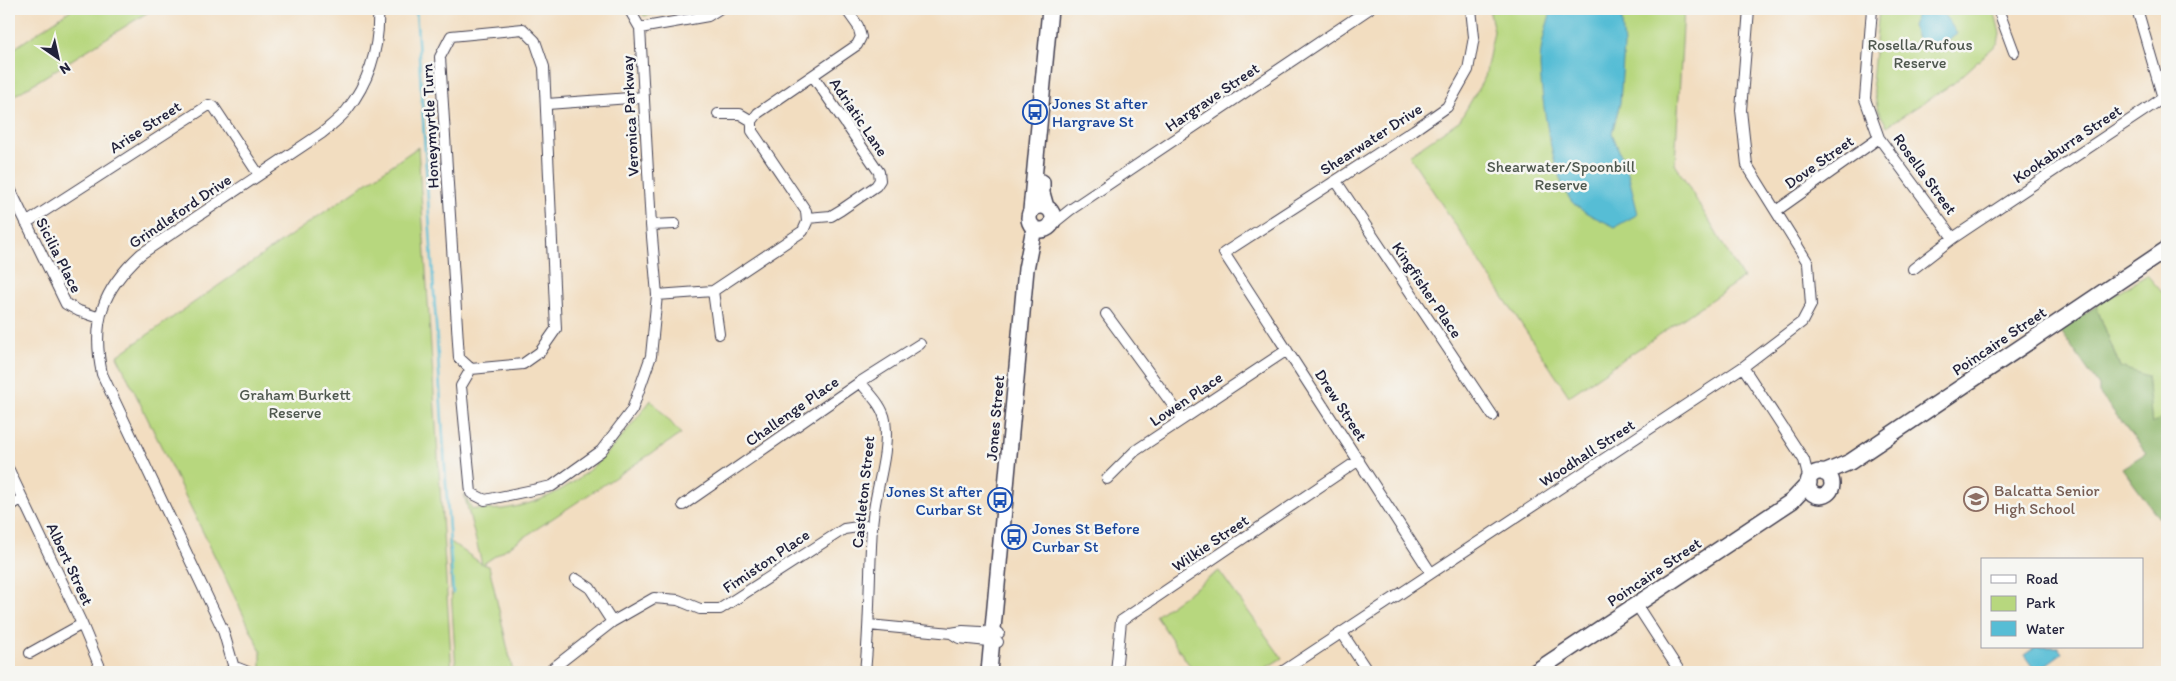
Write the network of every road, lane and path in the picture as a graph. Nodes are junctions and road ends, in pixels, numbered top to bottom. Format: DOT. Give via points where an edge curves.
graph roads {
  1 [pos="378,9"];
  2 [pos="629,9"];
  3 [pos="719,9"];
  4 [pos="846,9"];
  5 [pos="1050,9"];
  6 [pos="1058,9"];
  7 [pos="1370,9"];
  8 [pos="1471,9"];
  9 [pos="1749,9"];
  10 [pos="1872,9"];
  11 [pos="1998,9"];
  12 [pos="2137,9"];
  13 [pos="640,28"];
  14 [pos="2014,52"];
  15 [pos="813,76"];
  16 [pos="644,97"];
  17 [pos="547,104"];
  18 [pos="718,114"];
  19 [pos="752,121"];
  20 [pos="1879,138"];
  21 [pos="259,175"];
  22 [pos="1336,181"];
  23 [pos="9,187"];
  24 [pos="1048,208"];
  25 [pos="1031,210"];
  26 [pos="1070,210"];
  27 [pos="1776,211"];
  28 [pos="807,218"];
  29 [pos="26,223"];
  30 [pos="674,224"];
  31 [pos="651,225"];
  32 [pos="1043,228"];
  33 [pos="1953,238"];
  34 [pos="2167,249"];
  35 [pos="1224,253"];
  36 [pos="1913,269"];
  37 [pos="713,291"];
  38 [pos="657,295"];
  39 [pos="1106,314"];
  40 [pos="100,318"];
  41 [pos="719,334"];
  42 [pos="920,344"];
  43 [pos="1287,350"];
  44 [pos="471,368"];
  45 [pos="1742,368"];
  46 [pos="860,382"];
  47 [pos="1493,416"];
  48 [pos="1183,419"];
  49 [pos="1359,460"];
  50 [pos="1850,462"];
  51 [pos="9,470"];
  52 [pos="1107,480"];
  53 [pos="1815,480"];
  54 [pos="22,498"];
  55 [pos="684,505"];
  56 [pos="9,507"];
  57 [pos="872,525"];
  58 [pos="1431,573"];
  59 [pos="576,579"];
  60 [pos="1636,604"];
  61 [pos="612,622"];
  62 [pos="82,624"];
  63 [pos="869,625"];
  64 [pos="1342,632"];
  65 [pos="996,637"];
  66 [pos="30,653"];
  67 [pos="231,670"];
  68 [pos="102,672"];
  69 [pos="248,672"];
  70 [pos="548,672"];
  71 [pos="865,672"];
  72 [pos="989,672"];
  73 [pos="996,672"];
  74 [pos="1116,672"];
  75 [pos="1282,672"];
  76 [pos="1368,672"];
  77 [pos="1535,672"];
  78 [pos="1680,672"];
  1 -- 21 [label="street, Grindleford Drive" via="375,54 365,82 347,111 322,133"];
  2 -- 13 [label="street, Veronica Parkway"];
  3 -- 13 [label="street" via="708,16"];
  4 -- 15 [label="street" via="858,26 861,37 857,46"];
  5 -- 25 [label="street"];
  6 -- 24 [label="street, Jones Street" via="1042,186"];
  7 -- 26 [label="street, Hargrave Street"];
  8 -- 22 [label="street, Shearwater Drive" via="1474,37 1468,70 1447,107"];
  9 -- 27 [label="street, Woodhall Street" via="1741,110 1747,165"];
  10 -- 20 [label="street, Rosella Street" via="1865,99"];
  11 -- 14 [label="street"];
  12 -- 33 [label="street, Kookaburra Street" via="2162,98"];
  13 -- 16 [label="street, Veronica Parkway"];
  15 -- 19 [label="street" via="758,113"];
  15 -- 28 [label="street, Adriatic Lane" via="879,172 880,180 831,216"];
  16 -- 17 [label="street"];
  16 -- 31 [label="street, Veronica Parkway"];
  17 -- 44 [label="street, Honeymyrtle Turn" via="556,328 540,352 523,364"];
  17 -- 44 [label="street, Honeymyrtle Turn" via="544,67 534,41 522,29 451,36 440,56 459,358"];
  18 -- 19 [label="street" via="740,114"];
  19 -- 28 [label="street" via="752,131 806,211"];
  20 -- 27 [label="street, Dove Street"];
  20 -- 33 [label="street, Rosella Street"];
  21 -- 29 [label="street, Arise Street" via="214,107 209,105"];
  21 -- 40 [label="street, Grindleford Drive" via="140,254 115,282"];
  22 -- 35 [label="street, Shearwater Drive"];
  22 -- 47 [label="street, Kingfisher Place"];
  23 -- 29 [label="street, Sicilia Place"];
  24 -- 25 [label="street" via="1038,206"];
  24 -- 26 [label="street"];
  24 -- 32 [label="street, Jones Street" via="1053,216"];
  25 -- 32 [label="street" via="1029,222"];
  26 -- 32 [label="street, Hargrave Street"];
  27 -- 45 [label="street, Woodhall Street" via="1808,264 1811,305 1802,322"];
  28 -- 37 [label="street" via="802,230"];
  29 -- 40 [label="street, Sicilia Place" via="66,304"];
  30 -- 31 [label="street"];
  31 -- 38 [label="street, Veronica Parkway"];
  32 -- 65 [label="street, Jones Street" via="1035,259"];
  33 -- 36 [label="street, Kookaburra Street"];
  34 -- 50 [label="street, Poincaire Street"];
  35 -- 43 [label="street, Drew Street"];
  37 -- 38 [label="street"];
  37 -- 41 [label="street"];
  38 -- 44 [label="street, Veronica Parkway" via="651,356 632,410 601,451 552,486 484,500 471,493 461,386"];
  39 -- 48 [label="street"];
  40 -- 67 [label="street, Grindleford Drive" via="97,335 102,374 223,630"];
  42 -- 46 [label="street, Challenge Place"];
  43 -- 48 [label="street, Lowen Place"];
  43 -- 49 [label="street, Drew Street"];
  45 -- 53 [label="street"];
  45 -- 58 [label="street, Woodhall Street"];
  46 -- 55 [label="street, Challenge Place"];
  46 -- 57 [label="street, Castleton Street" via="876,400 885,418 886,445"];
  48 -- 52 [label="street, Lowen Place" via="1135,451"];
  49 -- 58 [label="street, Drew Street"];
  49 -- 74 [label="street, Wilkie Street" via="1121,621"];
  50 -- 53 [label="street, Poincaire Street"];
  50 -- 53 [label="street, Poincaire Street" via="1831,487 1831,478"];
  51 -- 54 [label="street, Albert Street"];
  53 -- 60 [label="street, Poincaire Street" via="1792,501"];
  54 -- 56 [label="street"];
  54 -- 62 [label="street, Albert Street"];
  57 -- 61 [label="street, Fimiston Place" via="844,529 720,609 700,609 678,600 654,598"];
  57 -- 63 [label="street, Castleton Street"];
  58 -- 64 [label="street, Woodhall Street"];
  59 -- 61 [label="street" via="590,588"];
  60 -- 77 [label="street, Poincaire Street"];
  60 -- 78 [label="street"];
  61 -- 70 [label="street, Fimiston Place"];
  62 -- 66 [label="street"];
  62 -- 68 [label="street, Albert Street"];
  63 -- 65 [label="street" via="951,633 959,638"];
  63 -- 71 [label="street, Castleton Street"];
  64 -- 75 [label="street, Woodhall Street"];
  64 -- 76 [label="street"];
  65 -- 72 [label="street, Jones Street"];
  65 -- 73 [label="street, Jones Street"];
  67 -- 69 [label="street"];
}
